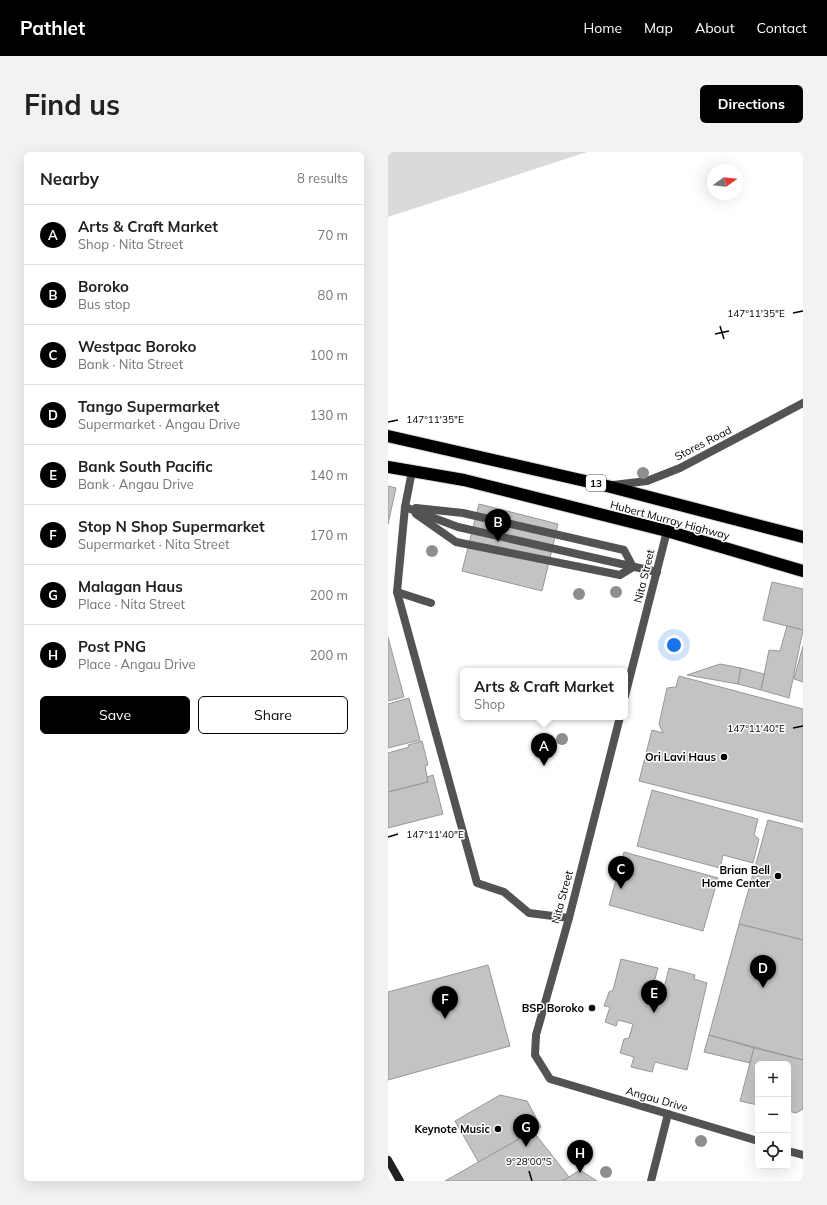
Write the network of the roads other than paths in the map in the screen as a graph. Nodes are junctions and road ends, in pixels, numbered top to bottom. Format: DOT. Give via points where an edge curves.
graph roads {
  1 [pos="802,405"];
  2 [pos="388,436"];
  3 [pos="388,467"];
  4 [pos="412,471"];
  5 [pos="607,486"];
  6 [pos="405,507"];
  7 [pos="667,531"];
  8 [pos="803,537"];
  9 [pos="633,566"];
  10 [pos="803,571"];
  11 [pos="657,572"];
  12 [pos="396,592"];
  13 [pos="431,603"];
  14 [pos="628,684"];
  15 [pos="619,720"];
  16 [pos="568,918"];
  17 [pos="550,1080"];
  18 [pos="668,1114"];
  19 [pos="755,1140"];
  20 [pos="791,1152"];
  21 [pos="803,1155"];
  22 [pos="388,1160"];
  23 [pos="400,1181"];
  24 [pos="651,1181"];
  1 -- 5 [label="street, Stores Road" via="680,468 647,481"];
  2 -- 5 [label="highway, Hubert Murray Highway / 13"];
  3 -- 4 [label="highway, Hubert Murray Highway"];
  4 -- 6 [label="street"];
  4 -- 7 [label="highway, Hubert Murray Highway" via="464,480"];
  5 -- 8 [label="highway, Hubert Murray Highway / 13"];
  6 -- 9 [label="street" via="458,527"];
  6 -- 9 [label="street" via="463,513 624,550"];
  6 -- 9 [label="street" via="456,542 620,575"];
  6 -- 12 [label="street"];
  7 -- 10 [label="highway, Hubert Murray Highway"];
  7 -- 11 [label="street, Nita Street"];
  9 -- 11 [label="street"];
  11 -- 14 [label="street, Nita Street"];
  12 -- 13 [label="street"];
  12 -- 16 [label="street" via="478,883 504,892 529,913"];
  15 -- 16 [label="street, Nita Street"];
  16 -- 17 [label="street, Nita Street" via="536,1035 535,1055"];
  17 -- 18 [label="street, Angau Drive"];
  18 -- 19 [label="street, Angau Drive"];
  18 -- 24 [label="street"];
  20 -- 21 [label="street"];
  22 -- 23 [label="street"];
}
